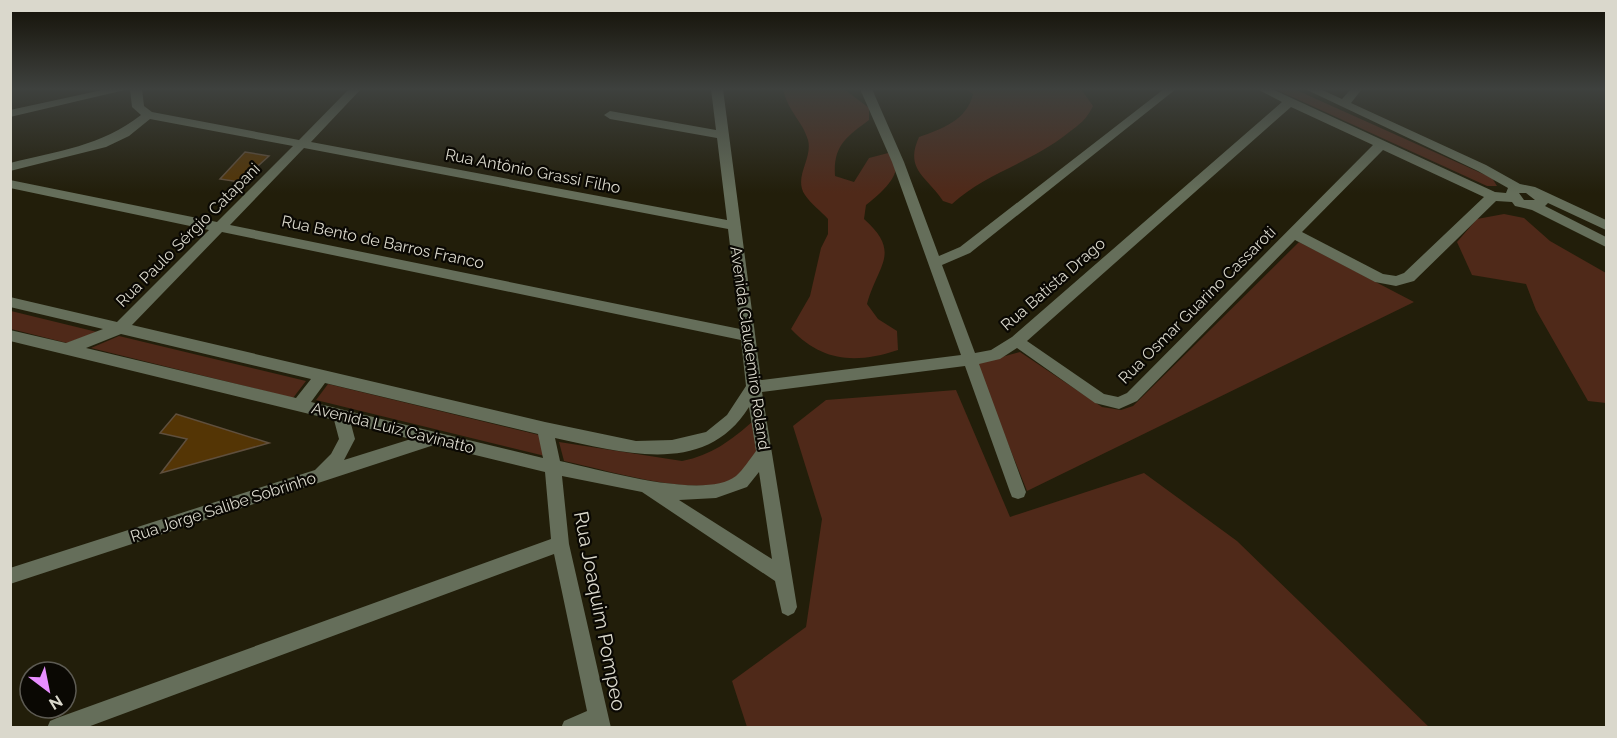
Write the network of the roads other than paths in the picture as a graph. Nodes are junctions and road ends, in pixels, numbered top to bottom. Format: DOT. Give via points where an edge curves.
graph roads {
  1 [pos="137,123"];
  2 [pos="193,123"];
  3 [pos="322,123"];
  4 [pos="654,123"];
  5 [pos="721,123"];
  6 [pos="881,123"];
  7 [pos="1127,123"];
  8 [pos="1265,123"];
  9 [pos="1336,123"];
  10 [pos="1386,123"];
  11 [pos="723,135"];
  12 [pos="302,144"];
  13 [pos="1381,144"];
  14 [pos="10,167"];
  15 [pos="10,184"];
  16 [pos="1516,193"];
  17 [pos="1493,196"];
  18 [pos="1536,200"];
  19 [pos="1606,225"];
  20 [pos="734,226"];
  21 [pos="220,227"];
  22 [pos="1294,234"];
  23 [pos="1606,242"];
  24 [pos="934,263"];
  25 [pos="10,302"];
  26 [pos="120,328"];
  27 [pos="10,336"];
  28 [pos="748,336"];
  29 [pos="32,340"];
  30 [pos="1017,341"];
  31 [pos="10,348"];
  32 [pos="64,349"];
  33 [pos="970,360"];
  34 [pos="322,376"];
  35 [pos="754,387"];
  36 [pos="299,405"];
  37 [pos="340,415"];
  38 [pos="545,429"];
  39 [pos="435,438"];
  40 [pos="764,453"];
  41 [pos="554,467"];
  42 [pos="316,477"];
  43 [pos="641,485"];
  44 [pos="1018,492"];
  45 [pos="560,544"];
  46 [pos="10,576"];
  47 [pos="783,576"];
  48 [pos="788,607"];
  49 [pos="599,722"];
  50 [pos="57,728"];
  51 [pos="570,728"];
  1 -- 14 [label="street" via="102,144"];
  2 -- 12 [label="street, Rua Antônio Grassi Filho"];
  3 -- 12 [label="street, Rua Paulo Sérgio Catapani"];
  4 -- 11 [label="street"];
  5 -- 11 [label="street, Avenida Claudemiro Roland"];
  6 -- 24 [label="street"];
  7 -- 24 [label="street" via="965,250"];
  8 -- 30 [label="street, Rua Batista Drago"];
  9 -- 13 [label="street"];
  10 -- 16 [label="street" via="1482,168"];
  11 -- 20 [label="street, Avenida Claudemiro Roland"];
  12 -- 20 [label="street, Rua Antônio Grassi Filho"];
  12 -- 21 [label="street, Rua Paulo Sérgio Catapani"];
  13 -- 17 [label="street"];
  13 -- 22 [label="street, Rua Osmar Guarino Cassaroti"];
  15 -- 21 [label="street, Rua Bento de Barros Franco"];
  16 -- 17 [label="street"];
  16 -- 18 [label="street"];
  17 -- 22 [label="street" via="1409,277 1396,281 1380,278"];
  18 -- 19 [label="street"];
  18 -- 23 [label="street"];
  20 -- 28 [label="street, Avenida Claudemiro Roland"];
  21 -- 26 [label="street, Rua Paulo Sérgio Catapani"];
  21 -- 28 [label="street, Rua Bento de Barros Franco"];
  22 -- 30 [label="street, Rua Osmar Guarino Cassaroti" via="1132,397 1119,403 1100,399"];
  24 -- 33 [label="street"];
  25 -- 26 [label="street, Avenida Luiz Cavinatto"];
  26 -- 32 [label="street"];
  26 -- 34 [label="street, Avenida Luiz Cavinatto"];
  27 -- 29 [label="street, Avenida Luiz Cavinatto"];
  28 -- 35 [label="street, Avenida Claudemiro Roland"];
  29 -- 31 [label="street"];
  29 -- 32 [label="street, Avenida Luiz Cavinatto"];
  30 -- 33 [label="street, Rua Batista Drago" via="995,355"];
  32 -- 36 [label="street, Avenida Luiz Cavinatto"];
  33 -- 35 [label="street, Rua Batista Drago"];
  33 -- 44 [label="street"];
  34 -- 36 [label="street"];
  34 -- 38 [label="street, Avenida Luiz Cavinatto"];
  35 -- 38 [label="street, Avenida Luiz Cavinatto" via="733,420 710,438 672,447 636,448"];
  35 -- 40 [label="street, Avenida Claudemiro Roland"];
  36 -- 37 [label="street, Avenida Luiz Cavinatto"];
  37 -- 39 [label="street, Avenida Luiz Cavinatto"];
  37 -- 42 [label="street" via="347,439 337,459"];
  38 -- 41 [label="street, Rua Joaquim Pompeo"];
  39 -- 41 [label="street, Avenida Luiz Cavinatto"];
  39 -- 42 [label="street, Rua Jorge Salibe Sobrinho"];
  40 -- 43 [label="street, Avenida Luiz Cavinatto" via="741,482 716,491 685,494"];
  40 -- 47 [label="street, Avenida Claudemiro Roland"];
  41 -- 43 [label="street, Avenida Luiz Cavinatto"];
  41 -- 45 [label="street, Rua Joaquim Pompeo"];
  42 -- 46 [label="street, Rua Jorge Salibe Sobrinho"];
  43 -- 47 [label="street"];
  45 -- 49 [label="street, Rua Joaquim Pompeo"];
  45 -- 50 [label="street"];
  47 -- 48 [label="street, Avenida Claudemiro Roland"];
  49 -- 51 [label="street"];
}
